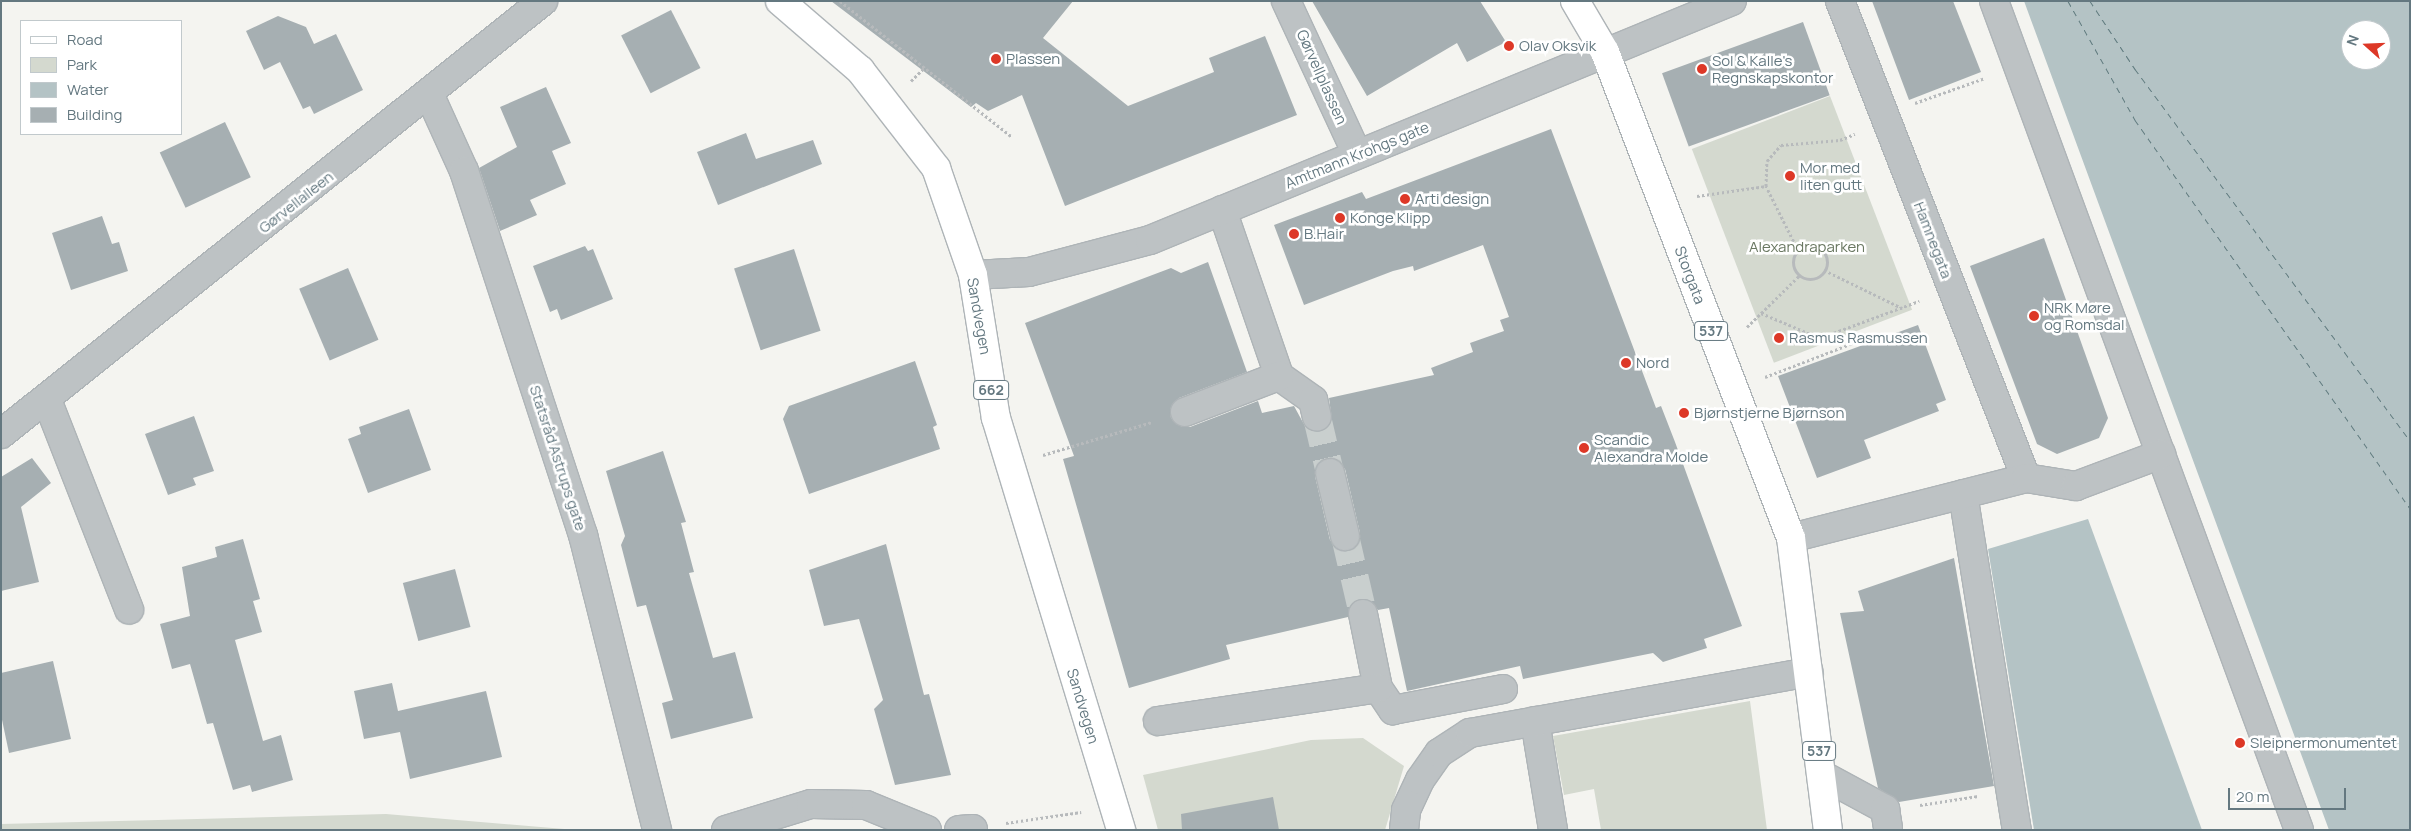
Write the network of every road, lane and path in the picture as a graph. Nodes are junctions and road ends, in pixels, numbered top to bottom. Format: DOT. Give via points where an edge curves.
graph roads {
  1 [pos="543,1"];
  2 [pos="780,1"];
  3 [pos="840,1"];
  4 [pos="1286,1"];
  5 [pos="1576,1"];
  6 [pos="1732,1"];
  7 [pos="1840,1"];
  8 [pos="1994,1"];
  9 [pos="1605,52"];
  10 [pos="2018,66"];
  11 [pos="925,67"];
  12 [pos="909,83"];
  13 [pos="430,96"];
  14 [pos="1887,122"];
  15 [pos="1012,137"];
  16 [pos="1840,140"];
  17 [pos="1357,154"];
  18 [pos="1766,186"];
  19 [pos="1694,196"];
  20 [pos="1222,210"];
  21 [pos="1798,250"];
  22 [pos="1824,270"];
  23 [pos="973,275"];
  24 [pos="1800,275"];
  25 [pos="1952,287"];
  26 [pos="1902,308"];
  27 [pos="1762,313"];
  28 [pos="1745,329"];
  29 [pos="1853,343"];
  30 [pos="1279,376"];
  31 [pos="1764,378"];
  32 [pos="47,400"];
  33 [pos="1185,412"];
  34 [pos="1317,417"];
  35 [pos="1,434"];
  36 [pos="2161,454"];
  37 [pos="1038,457"];
  38 [pos="1330,473"];
  39 [pos="2026,478"];
  40 [pos="1963,494"];
  41 [pos="1346,536"];
  42 [pos="1791,538"];
  43 [pos="129,609"];
  44 [pos="1364,614"];
  45 [pos="1810,672"];
  46 [pos="1378,688"];
  47 [pos="1503,689"];
  48 [pos="1158,721"];
  49 [pos="1536,721"];
  50 [pos="1822,775"];
  51 [pos="1117,818"];
  52 [pos="1888,828"];
  53 [pos="966,829"];
  54 [pos="657,830"];
  55 [pos="726,830"];
  56 [pos="927,830"];
  57 [pos="1404,830"];
  58 [pos="1553,830"];
  59 [pos="1828,830"];
  60 [pos="2017,830"];
  61 [pos="2299,830"];
  1 -- 13 [label="street, Gørvellalleen"];
  2 -- 23 [label="main road, Sandvegen / 662" via="860,70 936,168"];
  3 -- 11 [label="path"];
  4 -- 17 [label="street, Gørvellplassen"];
  5 -- 9 [label="main road, Storgata / 537"];
  6 -- 9 [label="street, Amtmann Krohgs gate"];
  7 -- 14 [label="street, Hamnegata"];
  8 -- 10 [label="street"];
  9 -- 17 [label="street, Amtmann Krohgs gate" via="1563,74"];
  9 -- 42 [label="main road, Storgata / 537"];
  10 -- 14 [label="path" via="1912,104"];
  10 -- 36 [label="street"];
  11 -- 12 [label="path"];
  11 -- 15 [label="path"];
  13 -- 32 [label="street, Gørvellalleen"];
  13 -- 54 [label="street, Statsråd Astrups gate" via="464,171 583,535"];
  14 -- 25 [label="street, Hamnegata"];
  16 -- 18 [label="path" via="1781,145 1767,161"];
  17 -- 20 [label="street, Amtmann Krohgs gate"];
  18 -- 19 [label="path"];
  18 -- 21 [label="path"];
  20 -- 23 [label="street, Amtmann Krohgs gate" via="1150,240 1030,272"];
  20 -- 30 [label="street"];
  21 -- 22 [label="path" via="1818,247 1826,255"];
  21 -- 24 [label="path" via="1794,266"];
  22 -- 24 [label="path" via="1810,278"];
  22 -- 26 [label="path"];
  23 -- 51 [label="main road, Sandvegen / 662" via="996,418"];
  24 -- 27 [label="path"];
  25 -- 26 [label="path"];
  25 -- 39 [label="street, Hamnegata"];
  26 -- 27 [label="path" via="1820,338"];
  27 -- 28 [label="path"];
  29 -- 31 [label="path"];
  30 -- 33 [label="street"];
  30 -- 34 [label="street" via="1313,400"];
  32 -- 35 [label="street, Gørvellalleen"];
  32 -- 43 [label="street"];
  33 -- 37 [label="path"];
  36 -- 39 [label="street" via="2076,486"];
  36 -- 61 [label="street"];
  38 -- 41 [label="street"];
  39 -- 40 [label="street"];
  40 -- 42 [label="street"];
  40 -- 60 [label="street"];
  42 -- 45 [label="main road, Storgata / 537"];
  44 -- 46 [label="street"];
  45 -- 49 [label="street"];
  45 -- 50 [label="main road, 537"];
  46 -- 47 [label="street" via="1393,710"];
  46 -- 48 [label="street"];
  49 -- 57 [label="street" via="1470,733 1439,753 1406,810"];
  49 -- 58 [label="street"];
  50 -- 52 [label="street" via="1885,810"];
  50 -- 59 [label="main road, 537"];
  51 -- 53 [label="path"];
  55 -- 56 [label="street" via="810,804 866,805"];
}
